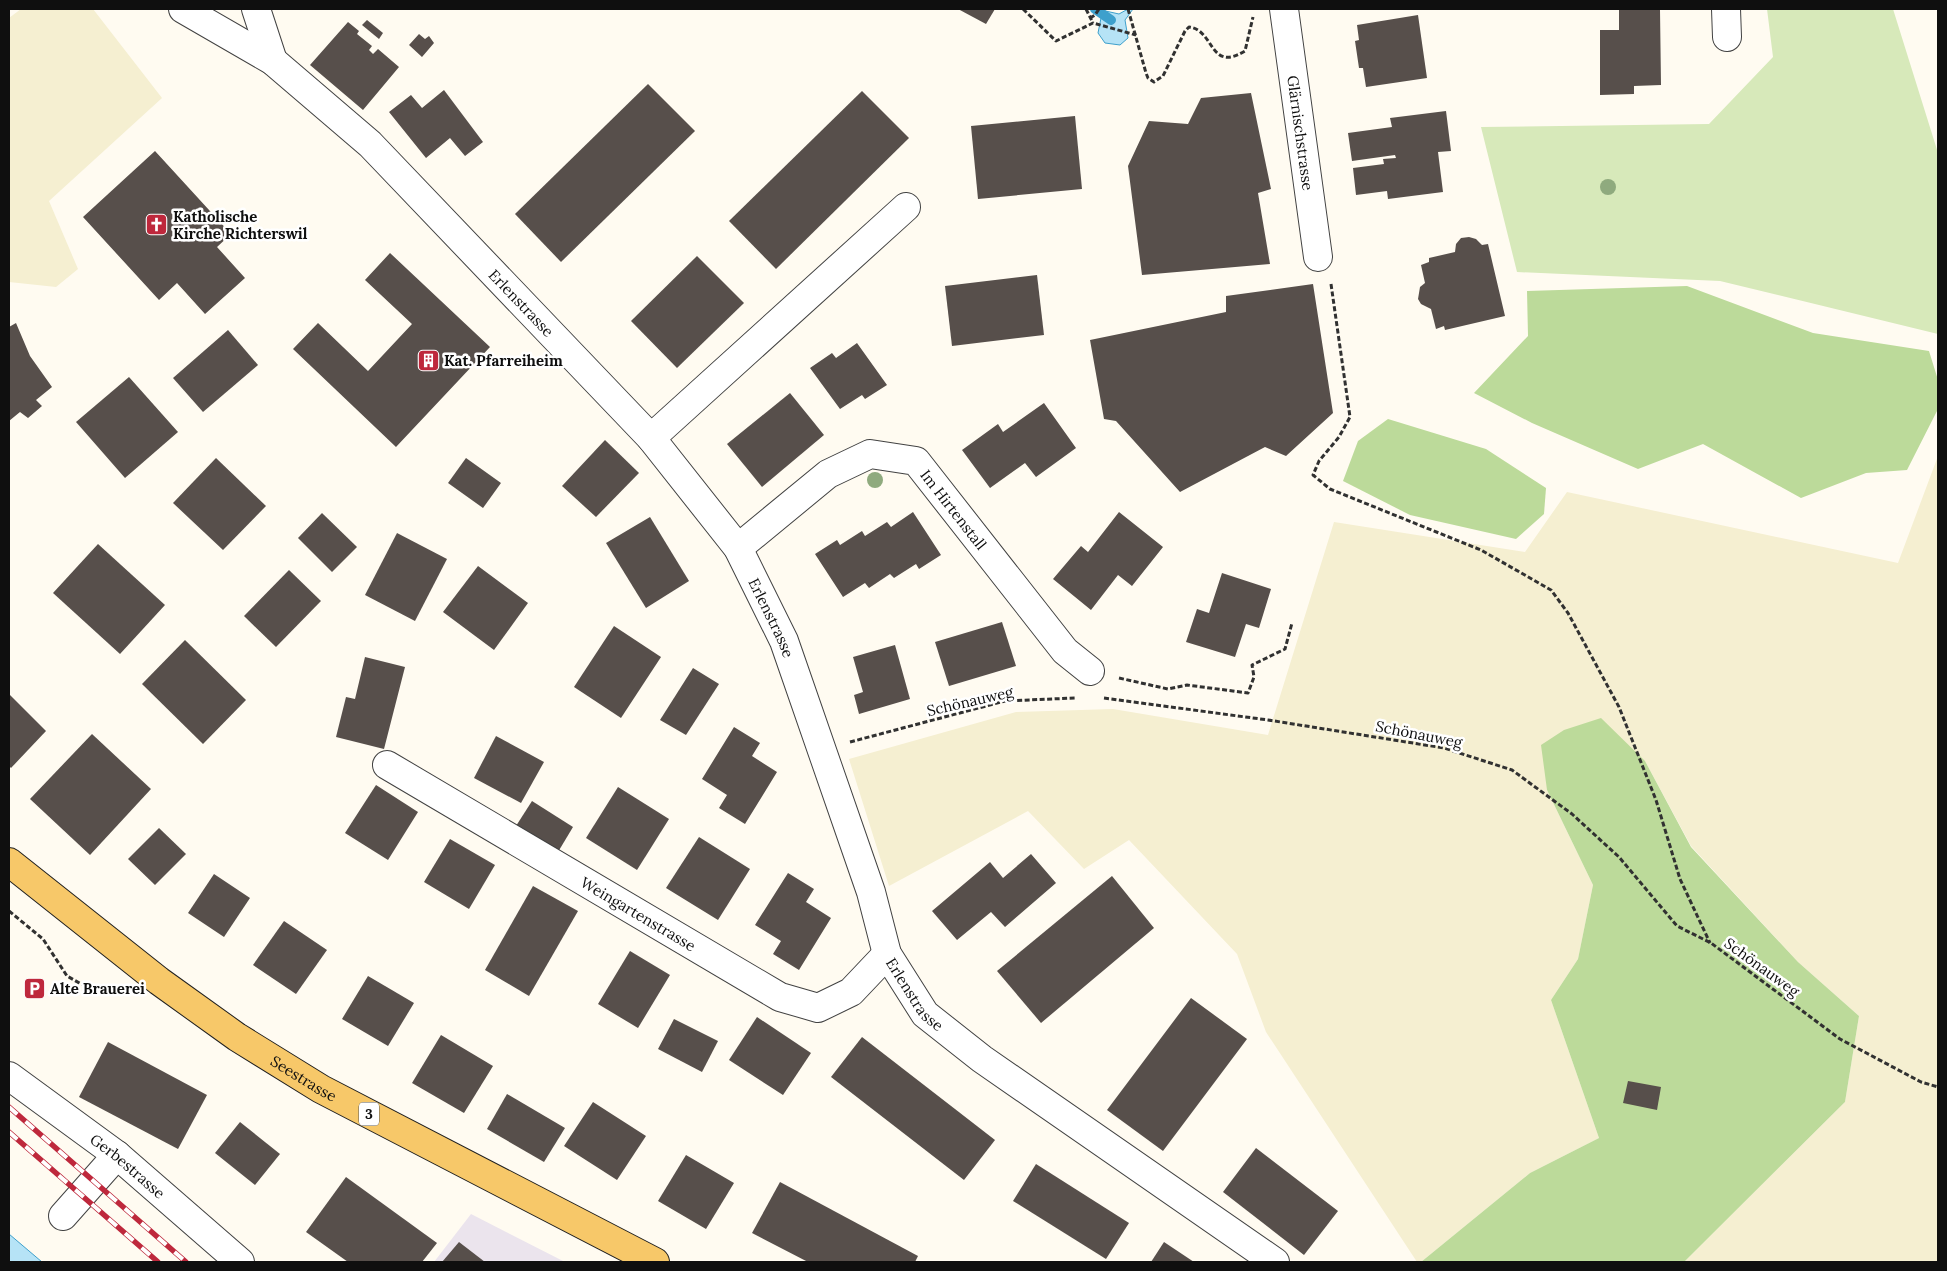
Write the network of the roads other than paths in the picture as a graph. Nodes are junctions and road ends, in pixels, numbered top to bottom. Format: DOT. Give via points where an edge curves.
graph roads {
  1 [pos="183,9"];
  2 [pos="256,9"];
  3 [pos="1284,9"];
  4 [pos="1726,9"];
  5 [pos="1727,36"];
  6 [pos="273,61"];
  7 [pos="906,207"];
  8 [pos="1318,257"];
  9 [pos="651,438"];
  10 [pos="738,548"];
  11 [pos="1090,671"];
  12 [pos="387,766"];
  13 [pos="9,862"];
  14 [pos="887,954"];
  15 [pos="9,1076"];
  16 [pos="118,1156"];
  17 [pos="63,1216"];
  18 [pos="240,1262"];
  19 [pos="655,1262"];
  20 [pos="1275,1262"];
  1 -- 6 [label="street, Erlenstrasse"];
  2 -- 6 [label="street"];
  3 -- 8 [label="street, Glärnischstrasse"];
  4 -- 5 [label="street"];
  6 -- 9 [label="street, Erlenstrasse" via="370,144"];
  7 -- 9 [label="street"];
  9 -- 10 [label="street, Erlenstrasse"];
  10 -- 11 [label="street, Im Hirtenstall" via="828,474 870,454 916,462 1065,651"];
  10 -- 14 [label="street, Erlenstrasse" via="784,641 870,892"];
  12 -- 14 [label="street, Weingartenstrasse" via="780,997 818,1008 851,992"];
  13 -- 19 [label="main road, Seestrasse / 3" via="159,981 237,1037 330,1094"];
  14 -- 20 [label="street, Erlenstrasse" via="925,1014 982,1059"];
  15 -- 16 [label="street, Gerbestrasse"];
  16 -- 17 [label="street"];
  16 -- 18 [label="street, Gerbestrasse"];
}
